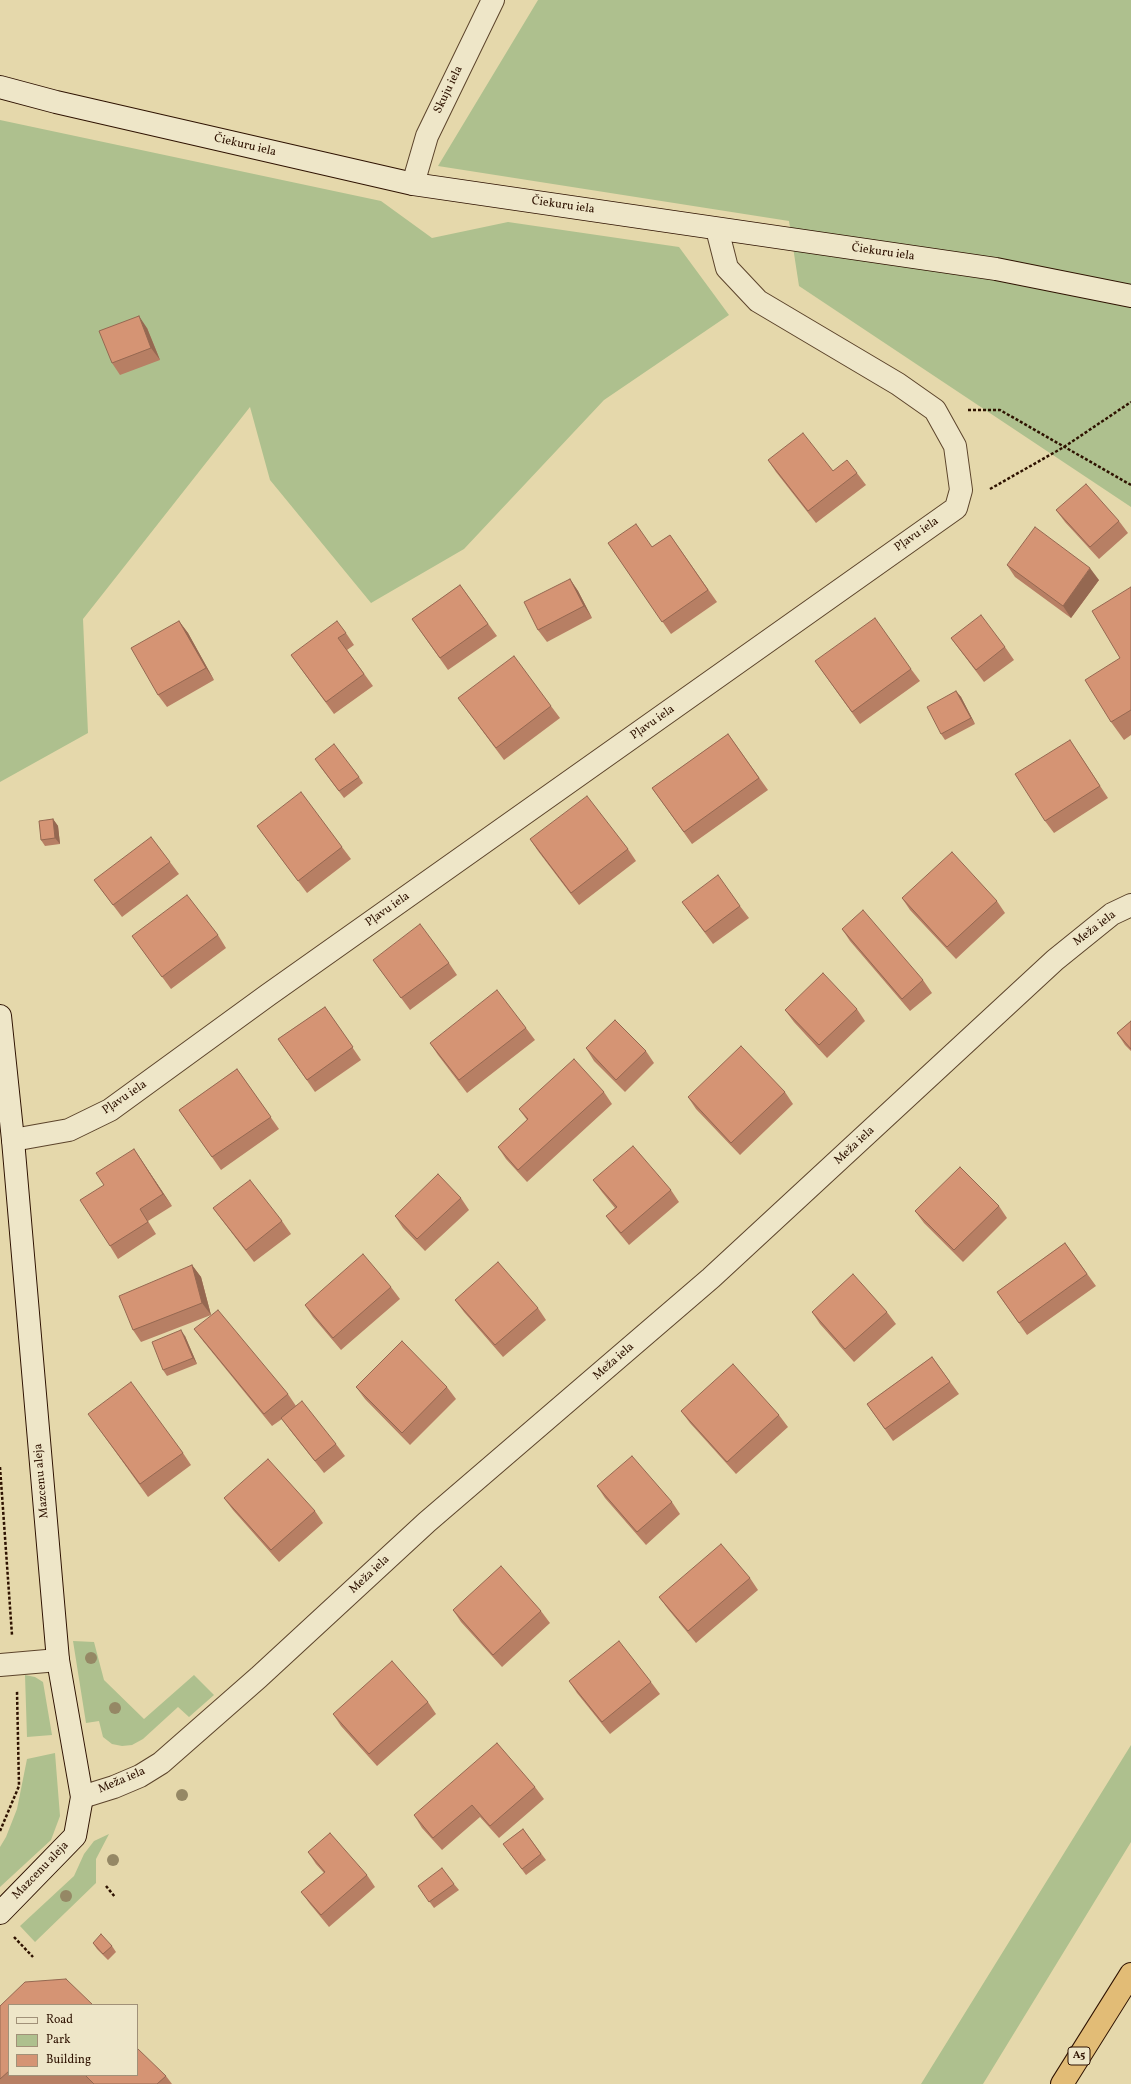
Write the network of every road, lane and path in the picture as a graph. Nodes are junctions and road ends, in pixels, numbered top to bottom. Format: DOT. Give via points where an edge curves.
graph roads {
  1 [pos="493,0"];
  2 [pos="0,87"];
  3 [pos="413,184"];
  4 [pos="718,229"];
  5 [pos="1131,296"];
  6 [pos="1131,402"];
  7 [pos="935,410"];
  8 [pos="1064,447"];
  9 [pos="1131,484"];
  10 [pos="956,508"];
  11 [pos="1131,904"];
  12 [pos="0,1016"];
  13 [pos="4,1107"];
  14 [pos="13,1140"];
  15 [pos="58,1660"];
  16 [pos="0,1665"];
  17 [pos="82,1797"];
  18 [pos="106,1886"];
  19 [pos="115,1897"];
  20 [pos="0,1913"];
  21 [pos="11,1934"];
  22 [pos="33,1957"];
  23 [pos="1131,1974"];
  24 [pos="1062,2084"];
  1 -- 3 [label="street, Skuju iela" via="427,136"];
  2 -- 3 [label="street, Čiekuru iela"];
  3 -- 4 [label="street, Čiekuru iela"];
  4 -- 5 [label="street, Čiekuru iela" via="996,269"];
  4 -- 7 [label="street" via="727,268 758,301 898,384"];
  6 -- 8 [label="path"];
  7 -- 8 [label="path" via="1000,410"];
  7 -- 10 [label="street" via="955,446 961,490"];
  8 -- 9 [label="path"];
  8 -- 10 [label="path"];
  10 -- 14 [label="street, Pļavu iela" via="275,990 110,1110 69,1130"];
  11 -- 17 [label="street, Meža iela" via="1112,914 1055,960 711,1278 427,1522 259,1677 161,1763 140,1776"];
  12 -- 13 [label="street, Mazcenu aleja"];
  13 -- 14 [label="street, Mazcenu aleja"];
  14 -- 15 [label="street, Mazcenu aleja"];
  15 -- 16 [label="street"];
  15 -- 17 [label="street, Mazcenu aleja"];
  17 -- 20 [label="street, Mazcenu aleja" via="75,1836"];
  18 -- 19 [label="path"];
  21 -- 22 [label="path"];
  23 -- 24 [label="highway, A5"];
}
